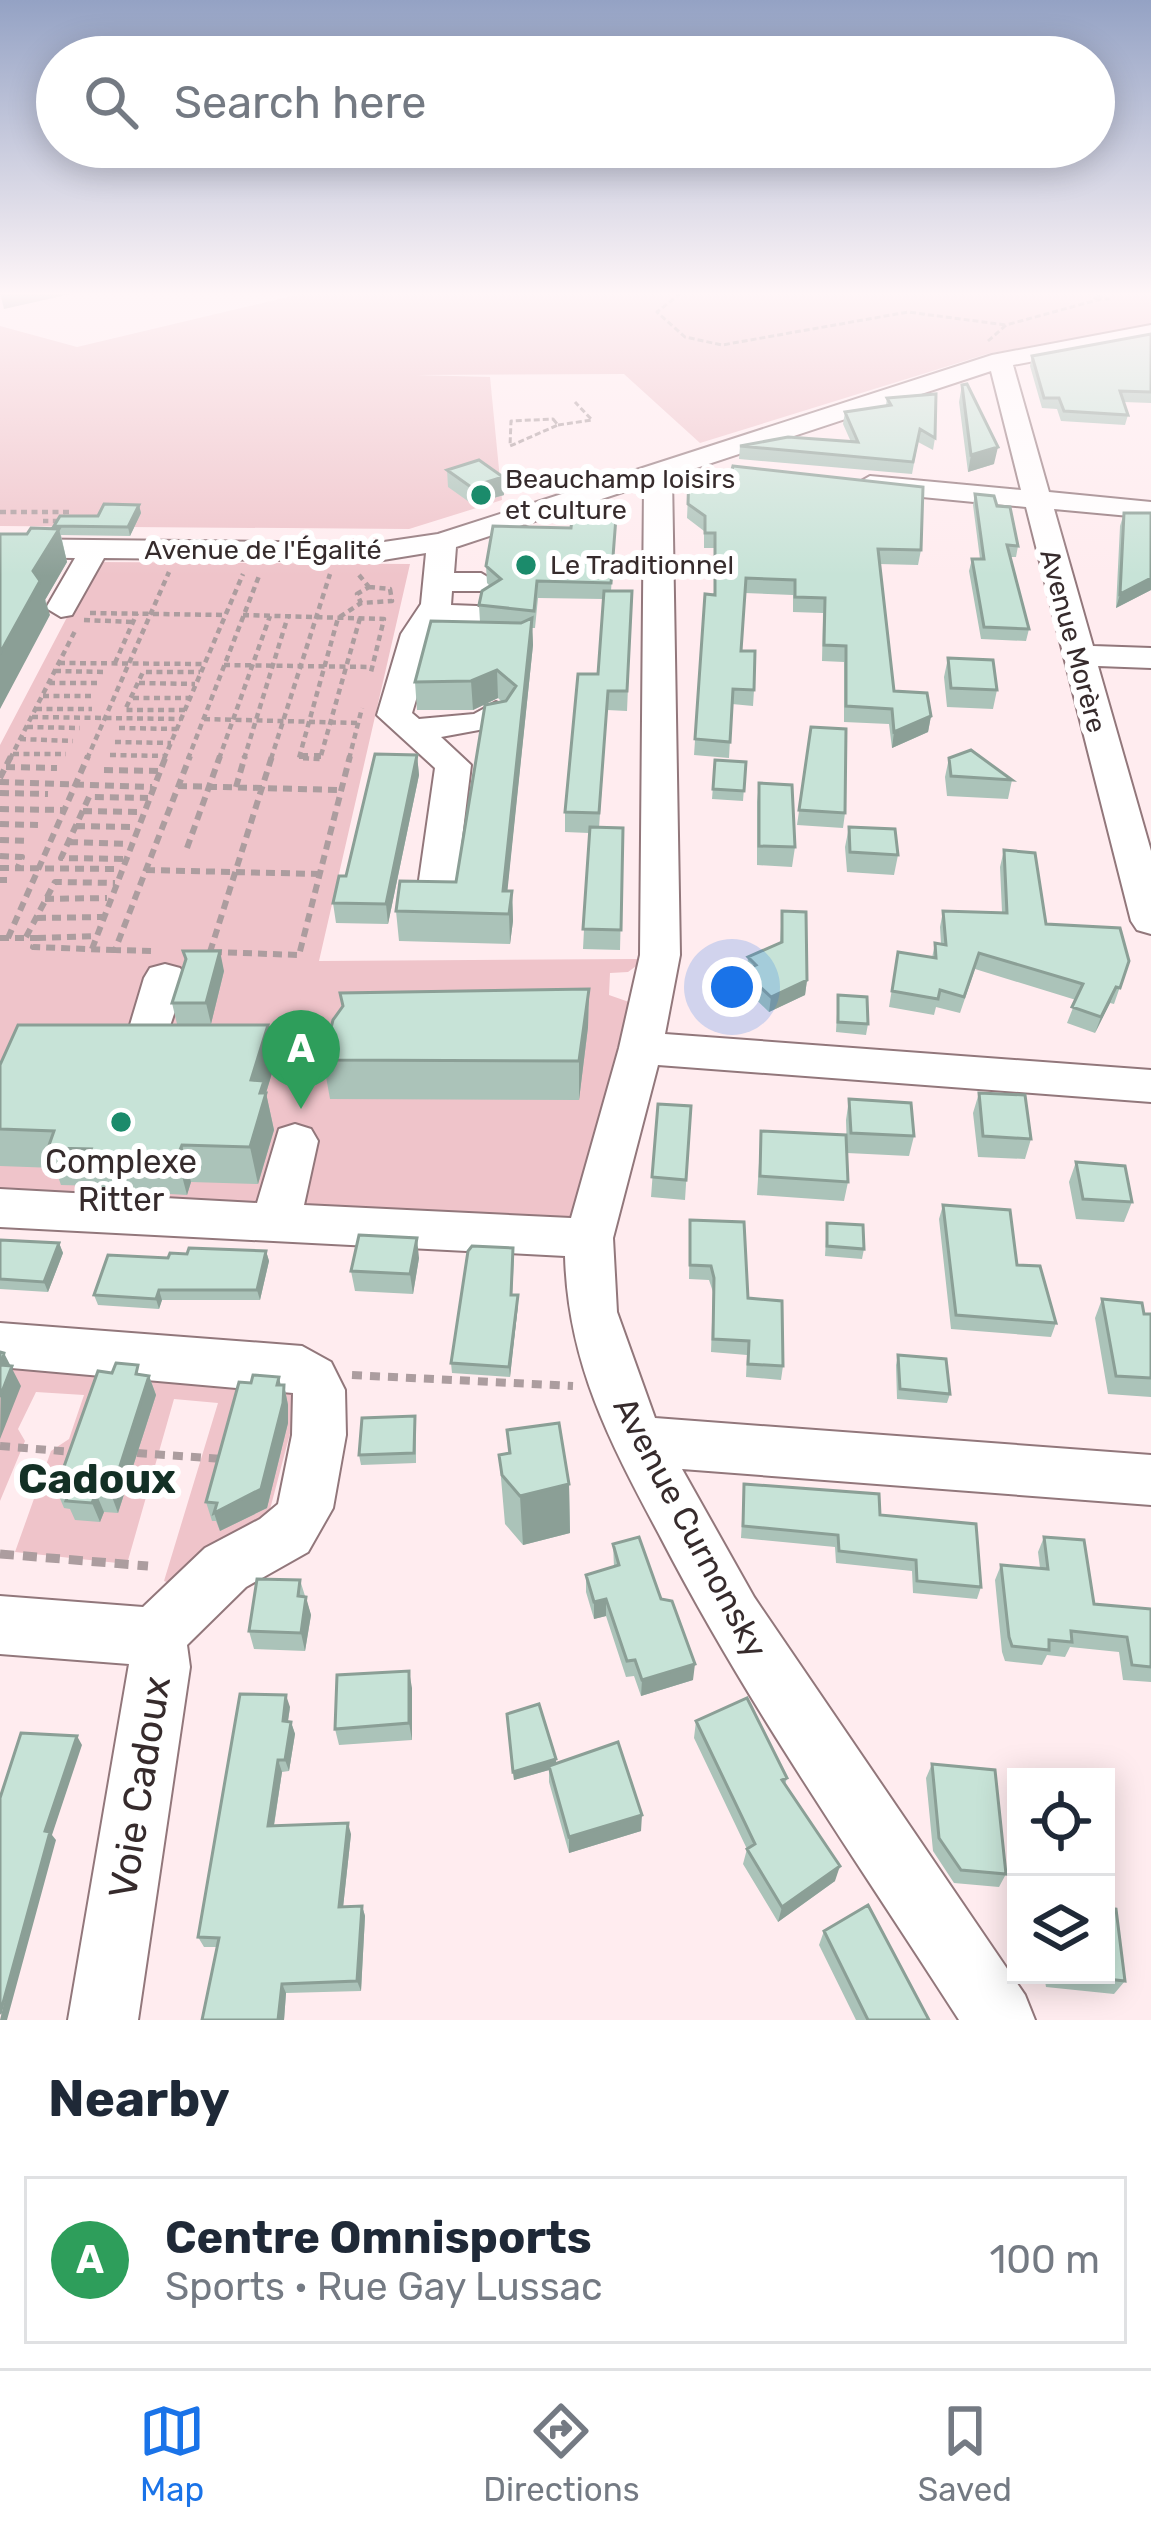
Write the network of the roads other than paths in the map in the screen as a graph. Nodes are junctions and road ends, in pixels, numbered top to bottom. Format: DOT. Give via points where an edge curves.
graph roads {
  1 [pos="917,387"];
  2 [pos="1007,387"];
  3 [pos="668,469"];
  4 [pos="752,472"];
  5 [pos="847,482"];
  6 [pos="1036,500"];
  7 [pos="1151,510"];
  8 [pos="6,534"];
  9 [pos="94,549"];
  10 [pos="435,586"];
  11 [pos="79,609"];
  12 [pos="1076,655"];
  13 [pos="1151,658"];
  14 [pos="483,714"];
  15 [pos="421,728"];
  16 [pos="437,886"];
  17 [pos="1151,921"];
  18 [pos="164,964"];
  19 [pos="324,1043"];
  20 [pos="641,1048"];
  21 [pos="1151,1086"];
  22 [pos="295,1141"];
  23 [pos="0,1208"];
  24 [pos="276,1223"];
  25 [pos="589,1238"];
  26 [pos="0,1345"];
  27 [pos="630,1421"];
  28 [pos="1151,1480"];
  29 [pos="0,1625"];
  30 [pos="156,1637"];
  31 [pos="103,2020"];
  32 [pos="1000,2020"];
  1 -- 3 [label="street, Avenue de l'Égalité"];
  2 -- 6 [label="street, Avenue Morère"];
  3 -- 4 [label="street"];
  3 -- 10 [label="street, Avenue de l'Égalité"];
  3 -- 20 [label="street, Avenue Curnonsky" via="659,956"];
  5 -- 6 [label="street"];
  6 -- 7 [label="street"];
  6 -- 12 [label="street, Avenue Morère"];
  8 -- 9 [label="street, Avenue de l'Égalité"];
  9 -- 10 [label="street, Avenue de l'Égalité" via="377,553"];
  9 -- 11 [label="street"];
  10 -- 10 [label="street" via="485,596"];
  10 -- 15 [label="street" via="394,716"];
  12 -- 13 [label="street"];
  12 -- 17 [label="street, Avenue Morère"];
  14 -- 15 [label="street" via="488,722 470,727"];
  15 -- 16 [label="street" via="453,765"];
  18 -- 19 [label="street" via="124,1044"];
  20 -- 21 [label="street"];
  20 -- 25 [label="street, Avenue Curnonsky"];
  22 -- 24 [label="street"];
  23 -- 24 [label="street"];
  24 -- 25 [label="street"];
  25 -- 27 [label="street, Avenue Curnonsky" via="592,1312"];
  26 -- 30 [label="street" via="302,1368 317,1382 314,1466 299,1522 185,1599"];
  27 -- 28 [label="street"];
  27 -- 32 [label="street, Avenue Curnonsky" via="734,1617"];
  29 -- 30 [label="street, Voie Cadoux"];
  30 -- 31 [label="street, Voie Cadoux" via="160,1667"];
}
